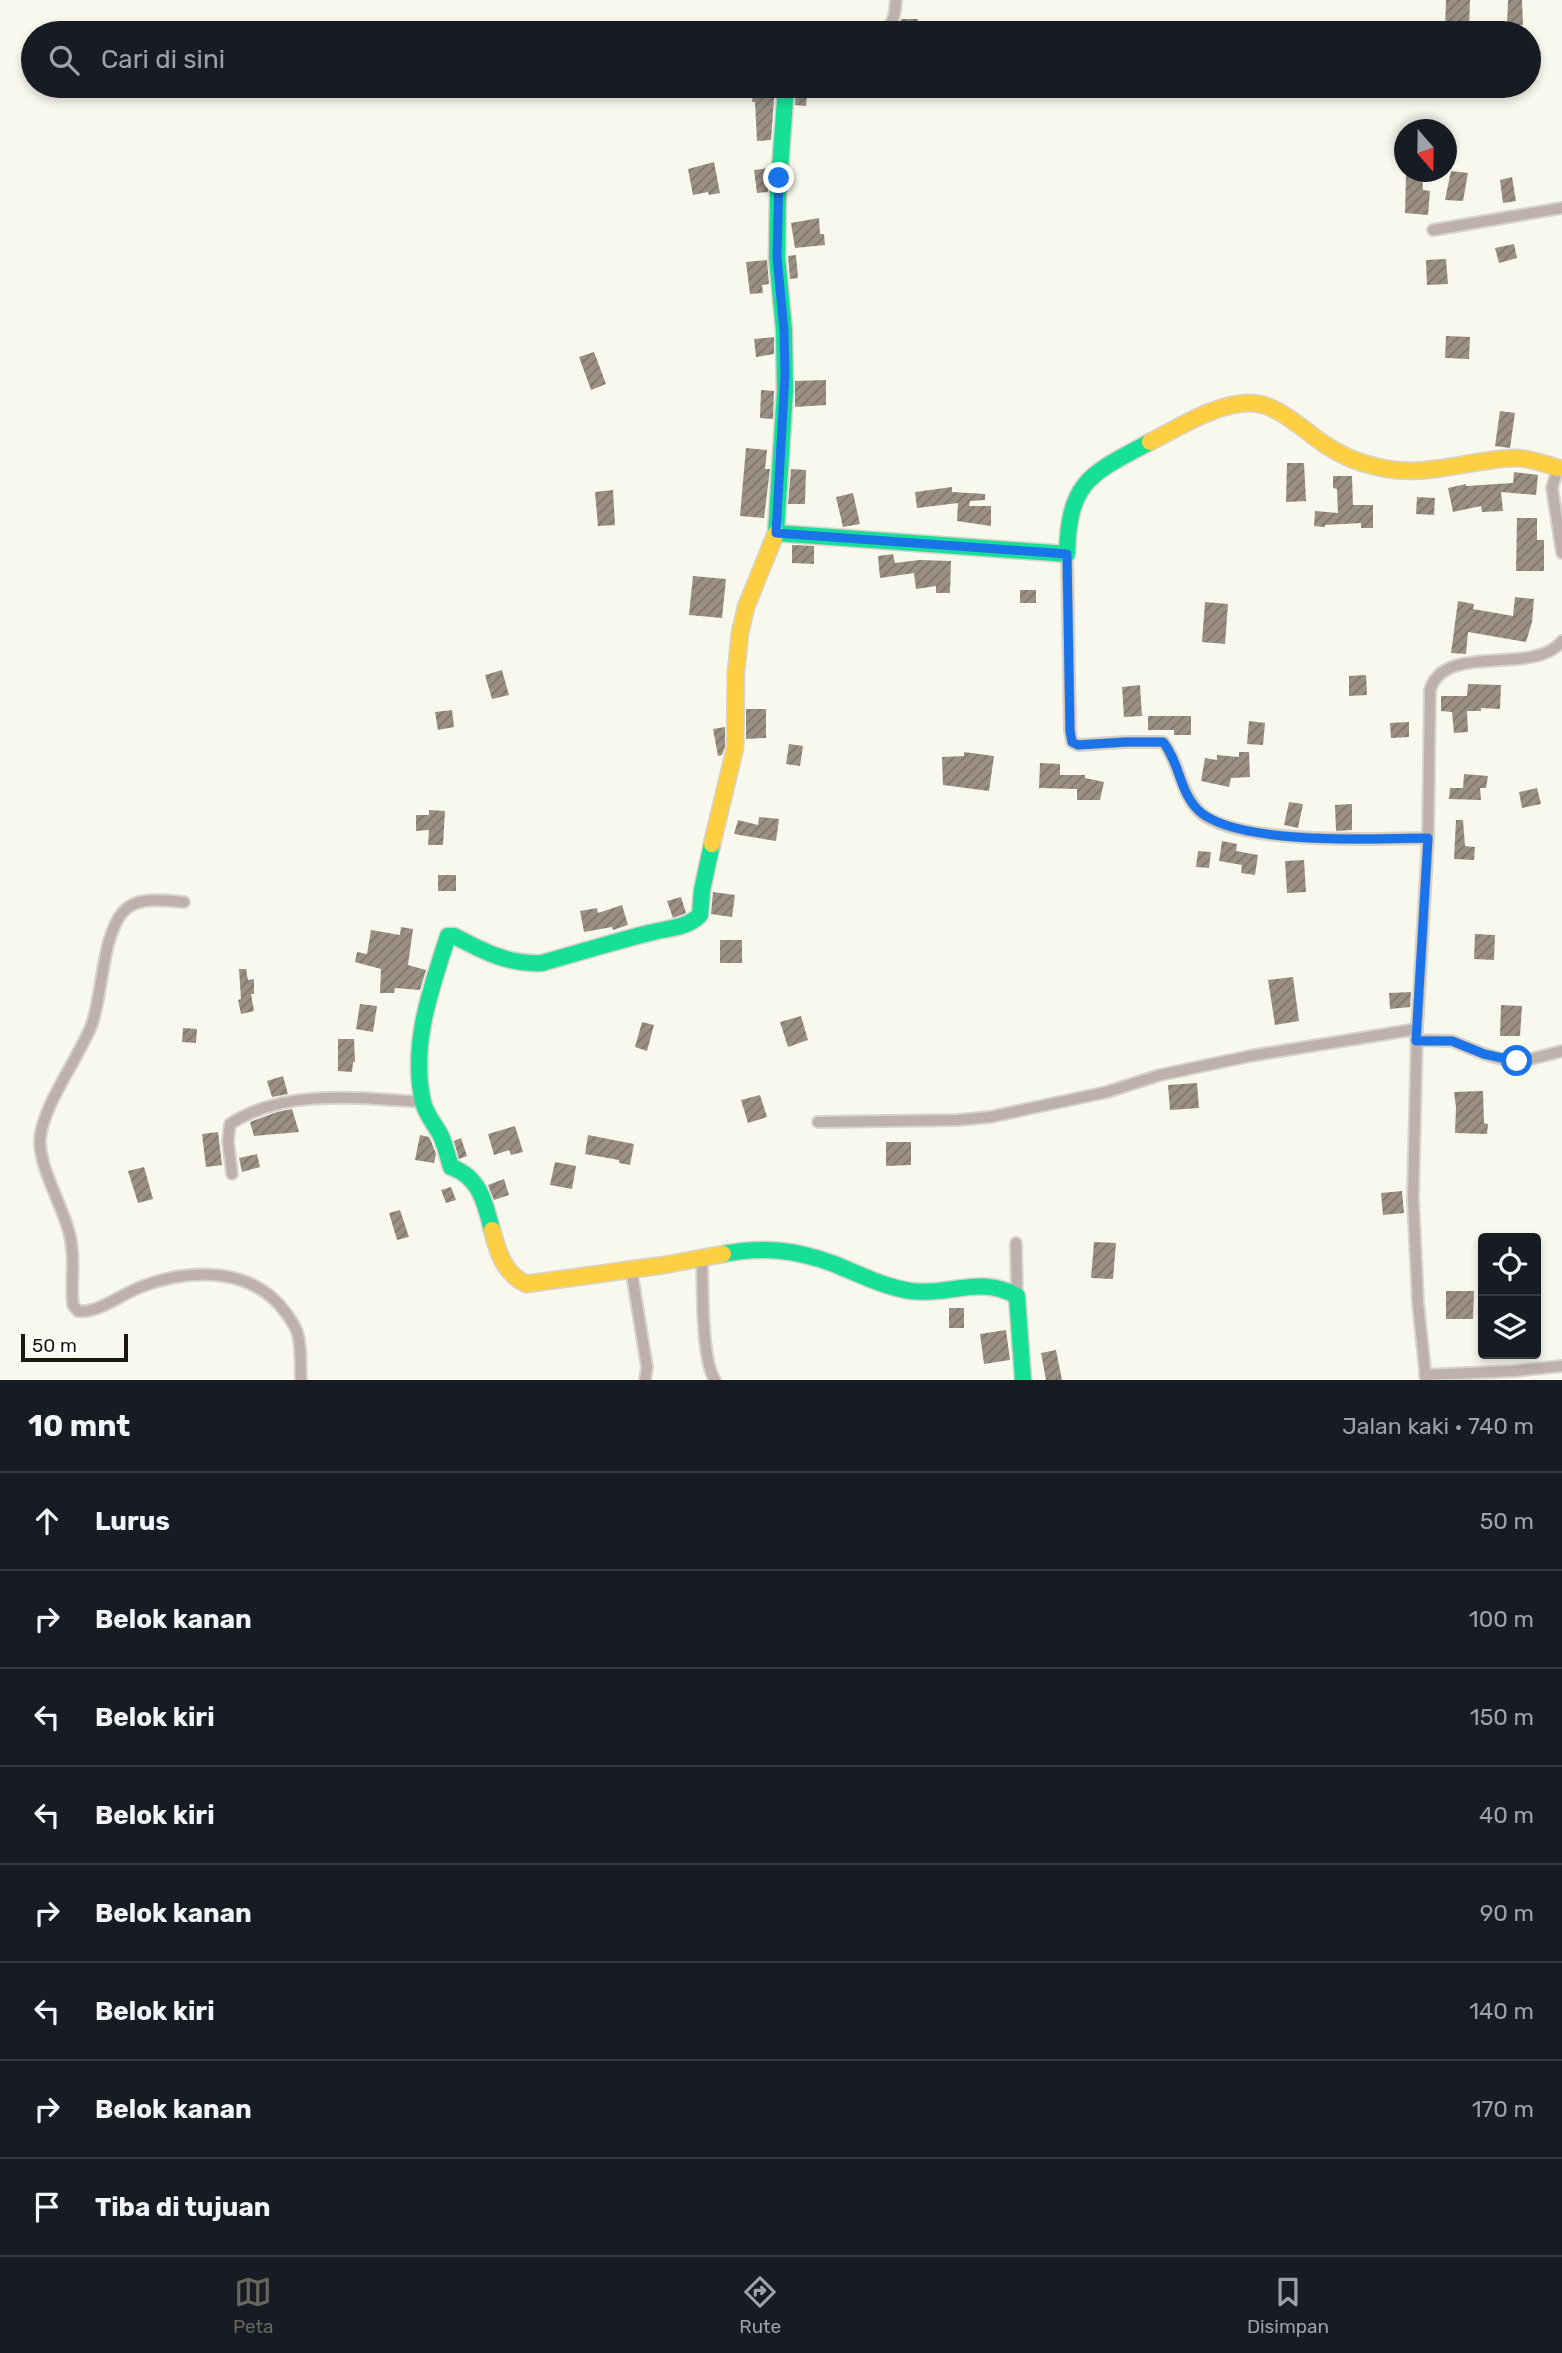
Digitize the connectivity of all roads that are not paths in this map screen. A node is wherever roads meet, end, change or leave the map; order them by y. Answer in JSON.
{"nodes":[{"id":1,"x":896,"y":0,"type":"edge"},
{"id":2,"x":892,"y":21,"type":"edge"},
{"id":3,"x":785,"y":98,"type":"edge"},
{"id":4,"x":1562,"y":208,"type":"edge"},
{"id":5,"x":1433,"y":230,"type":"dead end"},
{"id":6,"x":1560,"y":467,"type":"edge"},
{"id":7,"x":776,"y":533,"type":"junction"},
{"id":8,"x":1562,"y":553,"type":"edge"},
{"id":9,"x":1067,"y":554,"type":"junction"},
{"id":10,"x":1561,"y":643,"type":"edge"},
{"id":11,"x":1428,"y":838,"type":"junction"},
{"id":12,"x":184,"y":902,"type":"dead end"},
{"id":13,"x":1416,"y":1035,"type":"junction"},
{"id":14,"x":1562,"y":1051,"type":"edge"},
{"id":15,"x":423,"y":1102,"type":"junction"},
{"id":16,"x":818,"y":1122,"type":"dead end"},
{"id":17,"x":232,"y":1174,"type":"dead end"},
{"id":18,"x":1016,"y":1243,"type":"dead end"},
{"id":19,"x":702,"y":1258,"type":"junction"},
{"id":20,"x":631,"y":1268,"type":"junction"},
{"id":21,"x":1017,"y":1296,"type":"junction"},
{"id":22,"x":1562,"y":1366,"type":"edge"},
{"id":23,"x":1426,"y":1377,"type":"edge"},
{"id":24,"x":301,"y":1380,"type":"edge"},
{"id":25,"x":645,"y":1380,"type":"edge"},
{"id":26,"x":715,"y":1380,"type":"edge"},
{"id":27,"x":1023,"y":1380,"type":"edge"}],
"edges":[{"from":1,"to":2,"type":"street"},
{"from":3,"to":7,"type":"street"},
{"from":4,"to":5,"type":"street"},
{"from":6,"to":8,"type":"street"},
{"from":6,"to":9,"type":"street"},
{"from":7,"to":9,"type":"street"},
{"from":7,"to":15,"type":"street"},
{"from":9,"to":11,"type":"street"},
{"from":10,"to":11,"type":"street"},
{"from":11,"to":13,"type":"street"},
{"from":12,"to":24,"type":"street"},
{"from":13,"to":14,"type":"street"},
{"from":13,"to":16,"type":"street"},
{"from":13,"to":23,"type":"street"},
{"from":15,"to":17,"type":"street"},
{"from":15,"to":20,"type":"street"},
{"from":18,"to":21,"type":"street"},
{"from":19,"to":20,"type":"street"},
{"from":19,"to":21,"type":"street"},
{"from":19,"to":26,"type":"street"},
{"from":20,"to":25,"type":"street"},
{"from":21,"to":27,"type":"street"},
{"from":22,"to":23,"type":"street"}]}
